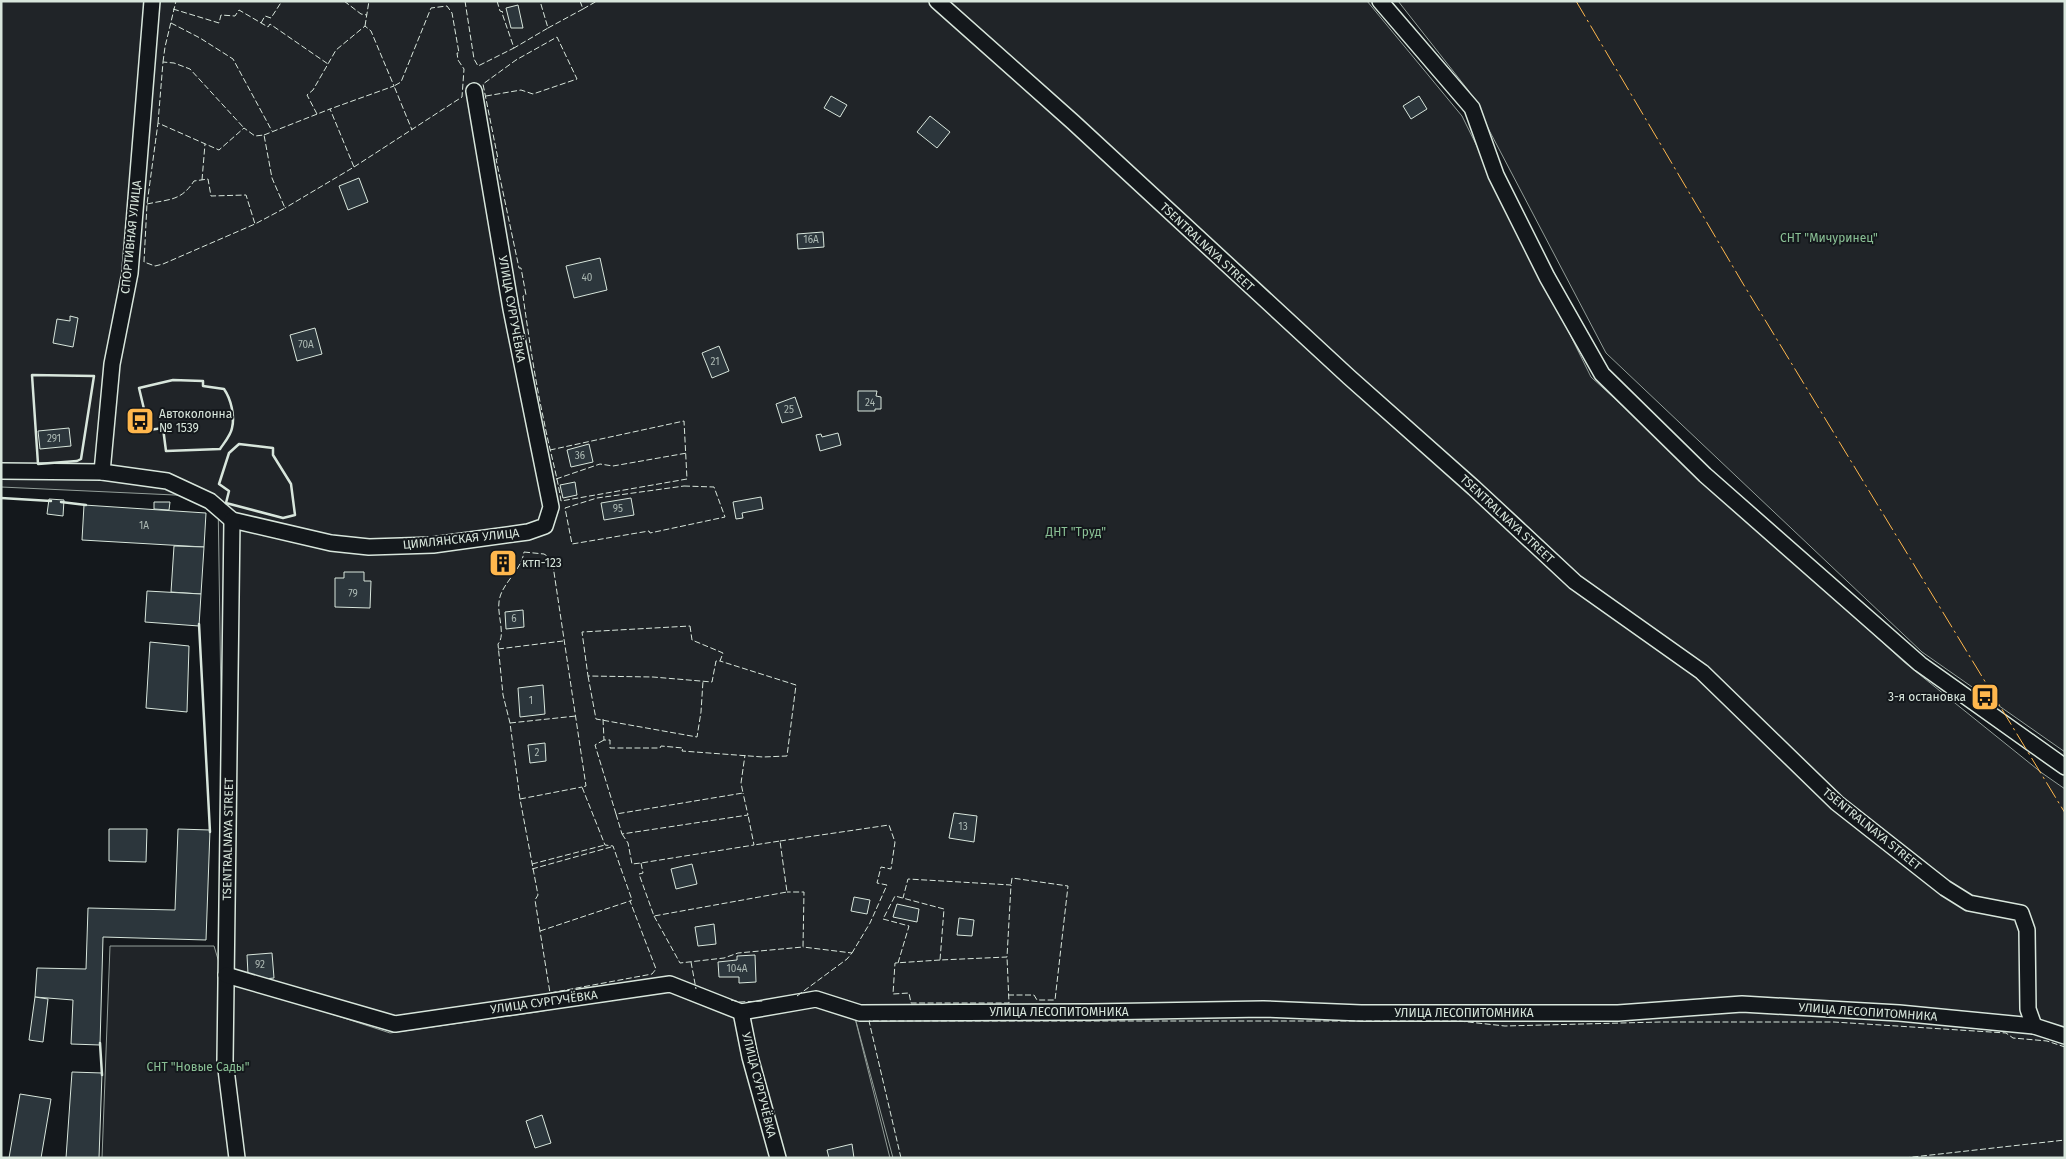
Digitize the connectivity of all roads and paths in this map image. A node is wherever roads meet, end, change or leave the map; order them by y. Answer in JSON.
{"nodes":[{"id":1,"x":152,"y":1,"type":"edge"},
{"id":2,"x":937,"y":1,"type":"edge"},
{"id":3,"x":1380,"y":1,"type":"edge"},
{"id":4,"x":474,"y":91,"type":"dead end"},
{"id":5,"x":1,"y":471,"type":"edge"},
{"id":6,"x":102,"y":472,"type":"junction"},
{"id":7,"x":232,"y":520,"type":"junction"},
{"id":8,"x":545,"y":526,"type":"joint"},
{"id":9,"x":2065,"y":767,"type":"edge"},
{"id":10,"x":226,"y":975,"type":"junction"},
{"id":11,"x":741,"y":1012,"type":"junction"},
{"id":12,"x":2034,"y":1026,"type":"junction"},
{"id":13,"x":2065,"y":1036,"type":"edge"},
{"id":14,"x":238,"y":1158,"type":"edge"},
{"id":15,"x":778,"y":1158,"type":"edge"}],
"edges":[{"from":1,"to":6,"type":"street","name":"СПОРТИВНАЯ УЛИЦА"},
{"from":2,"to":12,"type":"street","name":"TSENTRALNAYA STREET"},
{"from":3,"to":9,"type":"street"},
{"from":4,"to":8,"type":"street","name":"УЛИЦА СУРГУЧЁВКА"},
{"from":5,"to":6,"type":"street","name":"ЦИМЛЯНСКАЯ УЛИЦА"},
{"from":6,"to":7,"type":"street","name":"ЦИМЛЯНСКАЯ УЛИЦА"},
{"from":7,"to":8,"type":"street","name":"ЦИМЛЯНСКАЯ УЛИЦА"},
{"from":7,"to":10,"type":"street","name":"TSENTRALNAYA STREET"},
{"from":10,"to":11,"type":"street","name":"УЛИЦА СУРГУЧЁВКА"},
{"from":10,"to":14,"type":"street","name":"TSENTRALNAYA STREET"},
{"from":11,"to":12,"type":"street","name":"УЛИЦА ЛЕСОПИТОМНИКА"},
{"from":11,"to":15,"type":"street","name":"УЛИЦА СУРГУЧЁВКА"},
{"from":12,"to":13,"type":"street","name":"УЛИЦА ЛЕСОПИТОМНИКА"}]}
